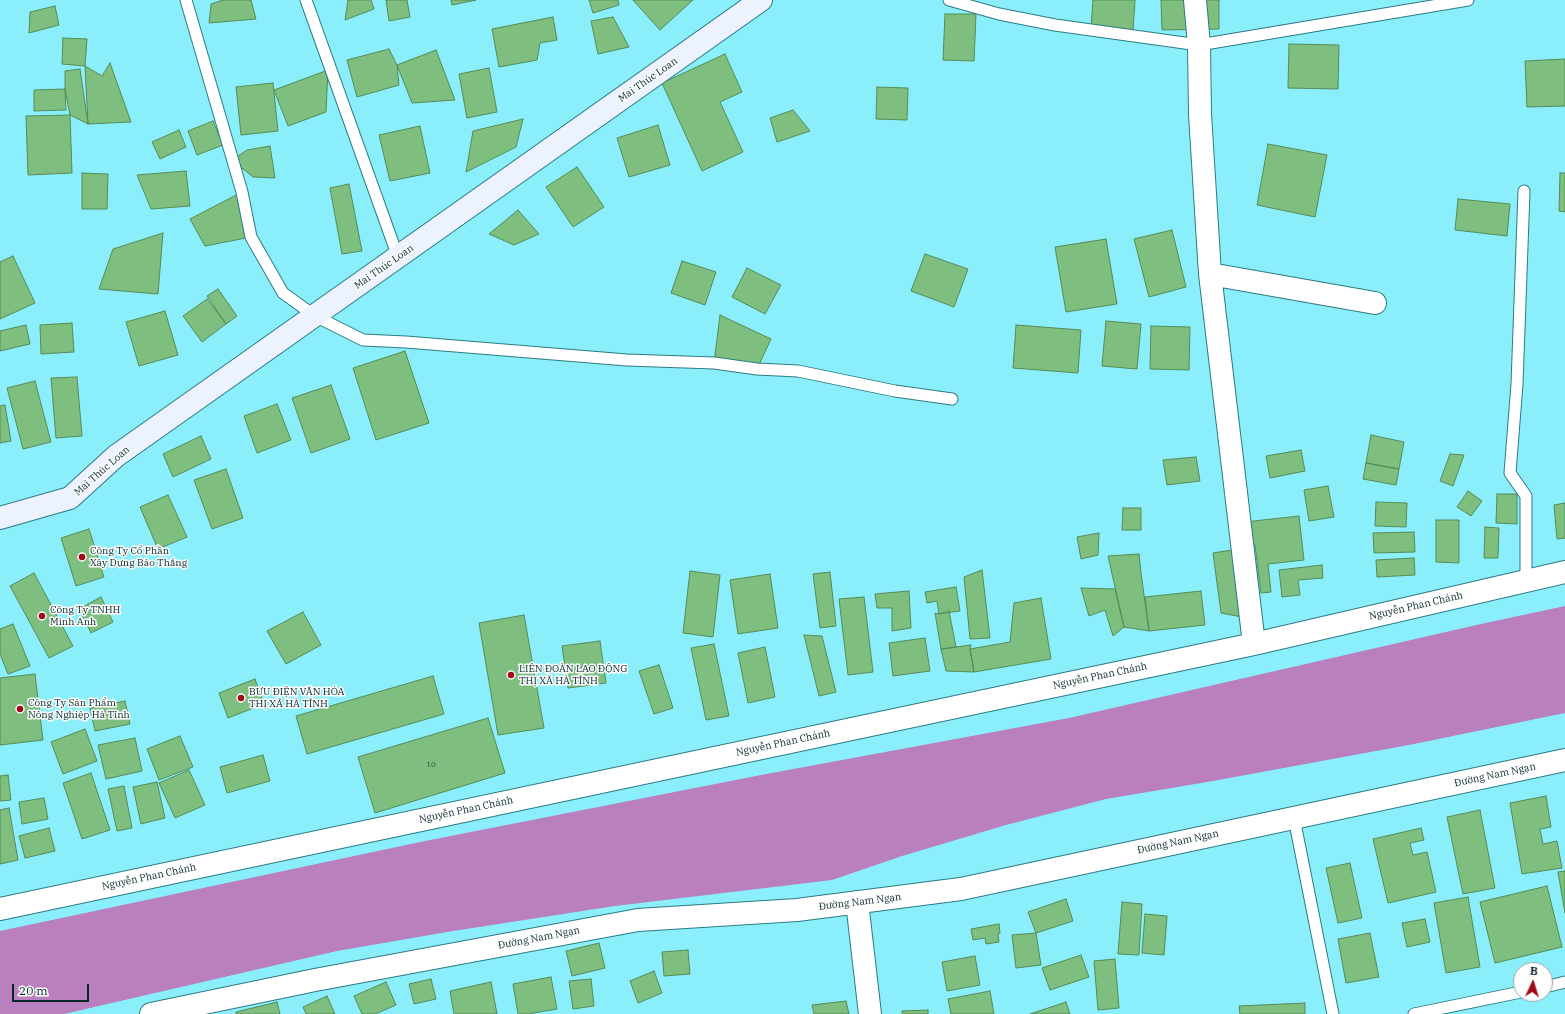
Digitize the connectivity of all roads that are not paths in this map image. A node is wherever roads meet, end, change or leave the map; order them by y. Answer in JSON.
{"nodes":[{"id":1,"x":186,"y":0,"type":"edge"},
{"id":2,"x":306,"y":0,"type":"edge"},
{"id":3,"x":761,"y":0,"type":"edge"},
{"id":4,"x":949,"y":0,"type":"edge"},
{"id":5,"x":1195,"y":0,"type":"edge"},
{"id":6,"x":1468,"y":0,"type":"edge"},
{"id":7,"x":1199,"y":45,"type":"junction"},
{"id":8,"x":1524,"y":191,"type":"dead end"},
{"id":9,"x":398,"y":257,"type":"junction"},
{"id":10,"x":1210,"y":274,"type":"junction"},
{"id":11,"x":1375,"y":303,"type":"dead end"},
{"id":12,"x":315,"y":316,"type":"junction"},
{"id":13,"x":952,"y":399,"type":"dead end"},
{"id":14,"x":0,"y":518,"type":"edge"},
{"id":15,"x":1565,"y":572,"type":"edge"},
{"id":16,"x":1526,"y":581,"type":"junction"},
{"id":17,"x":1254,"y":644,"type":"junction"},
{"id":18,"x":1565,"y":760,"type":"edge"},
{"id":19,"x":1294,"y":818,"type":"junction"},
{"id":20,"x":857,"y":902,"type":"junction"},
{"id":21,"x":0,"y":909,"type":"edge"},
{"id":22,"x":1565,"y":982,"type":"edge"},
{"id":23,"x":1553,"y":985,"type":"edge"},
{"id":24,"x":1513,"y":994,"type":"edge"},
{"id":25,"x":151,"y":1014,"type":"edge"},
{"id":26,"x":870,"y":1014,"type":"edge"},
{"id":27,"x":1332,"y":1014,"type":"edge"},
{"id":28,"x":1414,"y":1014,"type":"edge"}],
"edges":[{"from":1,"to":12,"type":"lane"},
{"from":2,"to":9,"type":"lane"},
{"from":3,"to":9,"type":"main road","name":"Mai Thúc Loan"},
{"from":4,"to":7,"type":"lane"},
{"from":5,"to":7,"type":"street"},
{"from":6,"to":7,"type":"lane"},
{"from":7,"to":10,"type":"street"},
{"from":8,"to":16,"type":"lane"},
{"from":9,"to":12,"type":"main road","name":"Mai Thúc Loan"},
{"from":10,"to":11,"type":"street"},
{"from":10,"to":17,"type":"street"},
{"from":12,"to":13,"type":"lane"},
{"from":12,"to":14,"type":"main road","name":"Mai Thúc Loan"},
{"from":15,"to":16,"type":"street","name":"Nguyễn Phan Chánh"},
{"from":16,"to":17,"type":"street","name":"Nguyễn Phan Chánh"},
{"from":17,"to":21,"type":"street","name":"Nguyễn Phan Chánh"},
{"from":18,"to":19,"type":"street","name":"Đường Nam Ngạn"},
{"from":19,"to":20,"type":"street","name":"Đường Nam Ngạn"},
{"from":19,"to":27,"type":"lane"},
{"from":20,"to":25,"type":"street","name":"Đường Nam Ngạn"},
{"from":20,"to":26,"type":"street"},
{"from":22,"to":23,"type":"lane"},
{"from":24,"to":28,"type":"lane"}]}
